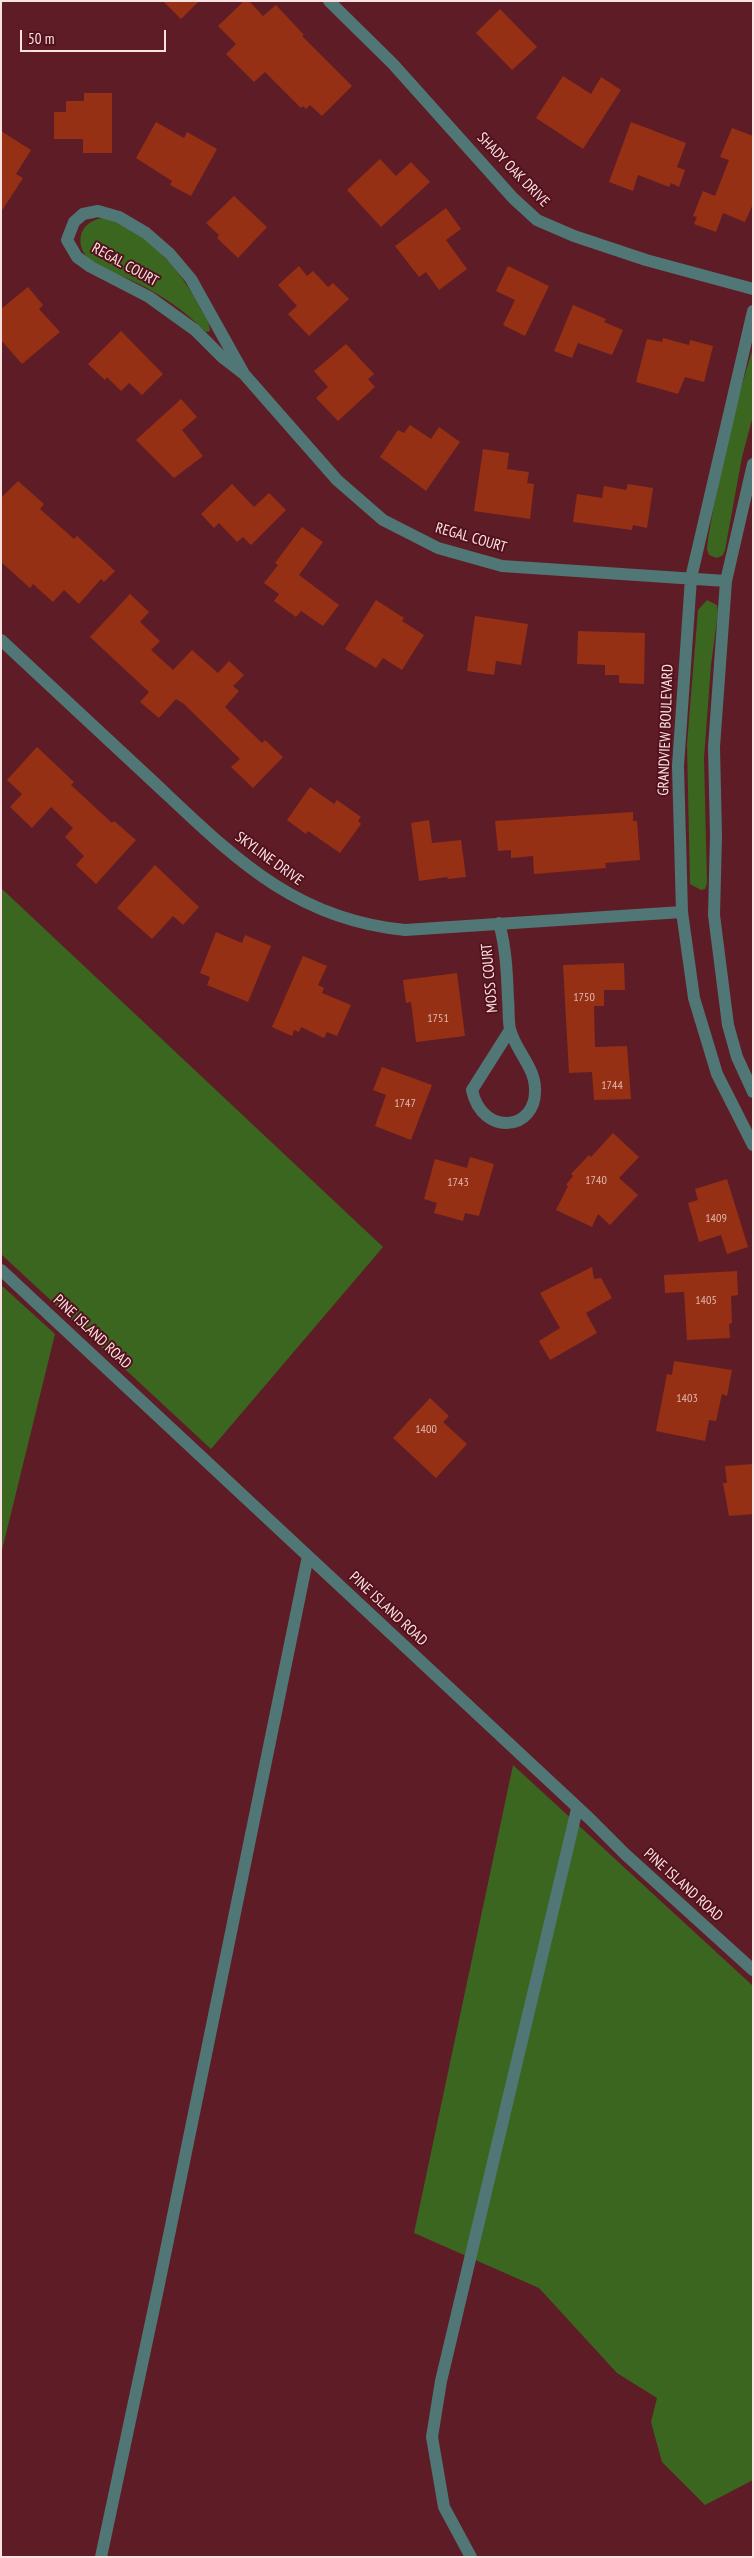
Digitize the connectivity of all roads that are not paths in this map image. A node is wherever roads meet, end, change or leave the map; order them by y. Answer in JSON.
{"nodes":[{"id":1,"x":329,"y":1,"type":"edge"},
{"id":2,"x":753,"y":289,"type":"edge"},
{"id":3,"x":753,"y":311,"type":"edge"},
{"id":4,"x":244,"y":374,"type":"junction"},
{"id":5,"x":753,"y":464,"type":"edge"},
{"id":6,"x":691,"y":578,"type":"junction"},
{"id":7,"x":726,"y":581,"type":"junction"},
{"id":8,"x":1,"y":640,"type":"edge"},
{"id":9,"x":682,"y":912,"type":"junction"},
{"id":10,"x":499,"y":923,"type":"junction"},
{"id":11,"x":510,"y":1030,"type":"junction"},
{"id":12,"x":753,"y":1092,"type":"edge"},
{"id":13,"x":753,"y":1145,"type":"edge"},
{"id":14,"x":1,"y":1270,"type":"edge"},
{"id":15,"x":308,"y":1556,"type":"junction"},
{"id":16,"x":577,"y":1809,"type":"junction"},
{"id":17,"x":753,"y":1970,"type":"edge"},
{"id":18,"x":101,"y":2557,"type":"edge"},
{"id":19,"x":471,"y":2557,"type":"edge"}],
"edges":[{"from":1,"to":2,"type":"street","name":"SHADY OAK DRIVE"},
{"from":3,"to":6,"type":"street","name":"GRANDVIEW BOULEVARD"},
{"from":4,"to":4,"type":"street","name":"REGAL COURT"},
{"from":4,"to":6,"type":"street","name":"REGAL COURT"},
{"from":5,"to":7,"type":"street"},
{"from":6,"to":7,"type":"street","name":"REGAL COURT"},
{"from":6,"to":9,"type":"street","name":"GRANDVIEW BOULEVARD"},
{"from":7,"to":12,"type":"street"},
{"from":8,"to":10,"type":"street","name":"SKYLINE DRIVE"},
{"from":9,"to":10,"type":"street","name":"SKYLINE DRIVE"},
{"from":9,"to":13,"type":"street","name":"GRANDVIEW BOULEVARD"},
{"from":10,"to":11,"type":"street","name":"MOSS COURT"},
{"from":11,"to":11,"type":"street","name":"MOSS COURT"},
{"from":14,"to":15,"type":"street","name":"PINE ISLAND ROAD"},
{"from":15,"to":16,"type":"street","name":"PINE ISLAND ROAD"},
{"from":15,"to":18,"type":"street"},
{"from":16,"to":17,"type":"street","name":"PINE ISLAND ROAD"},
{"from":16,"to":19,"type":"street"}]}
